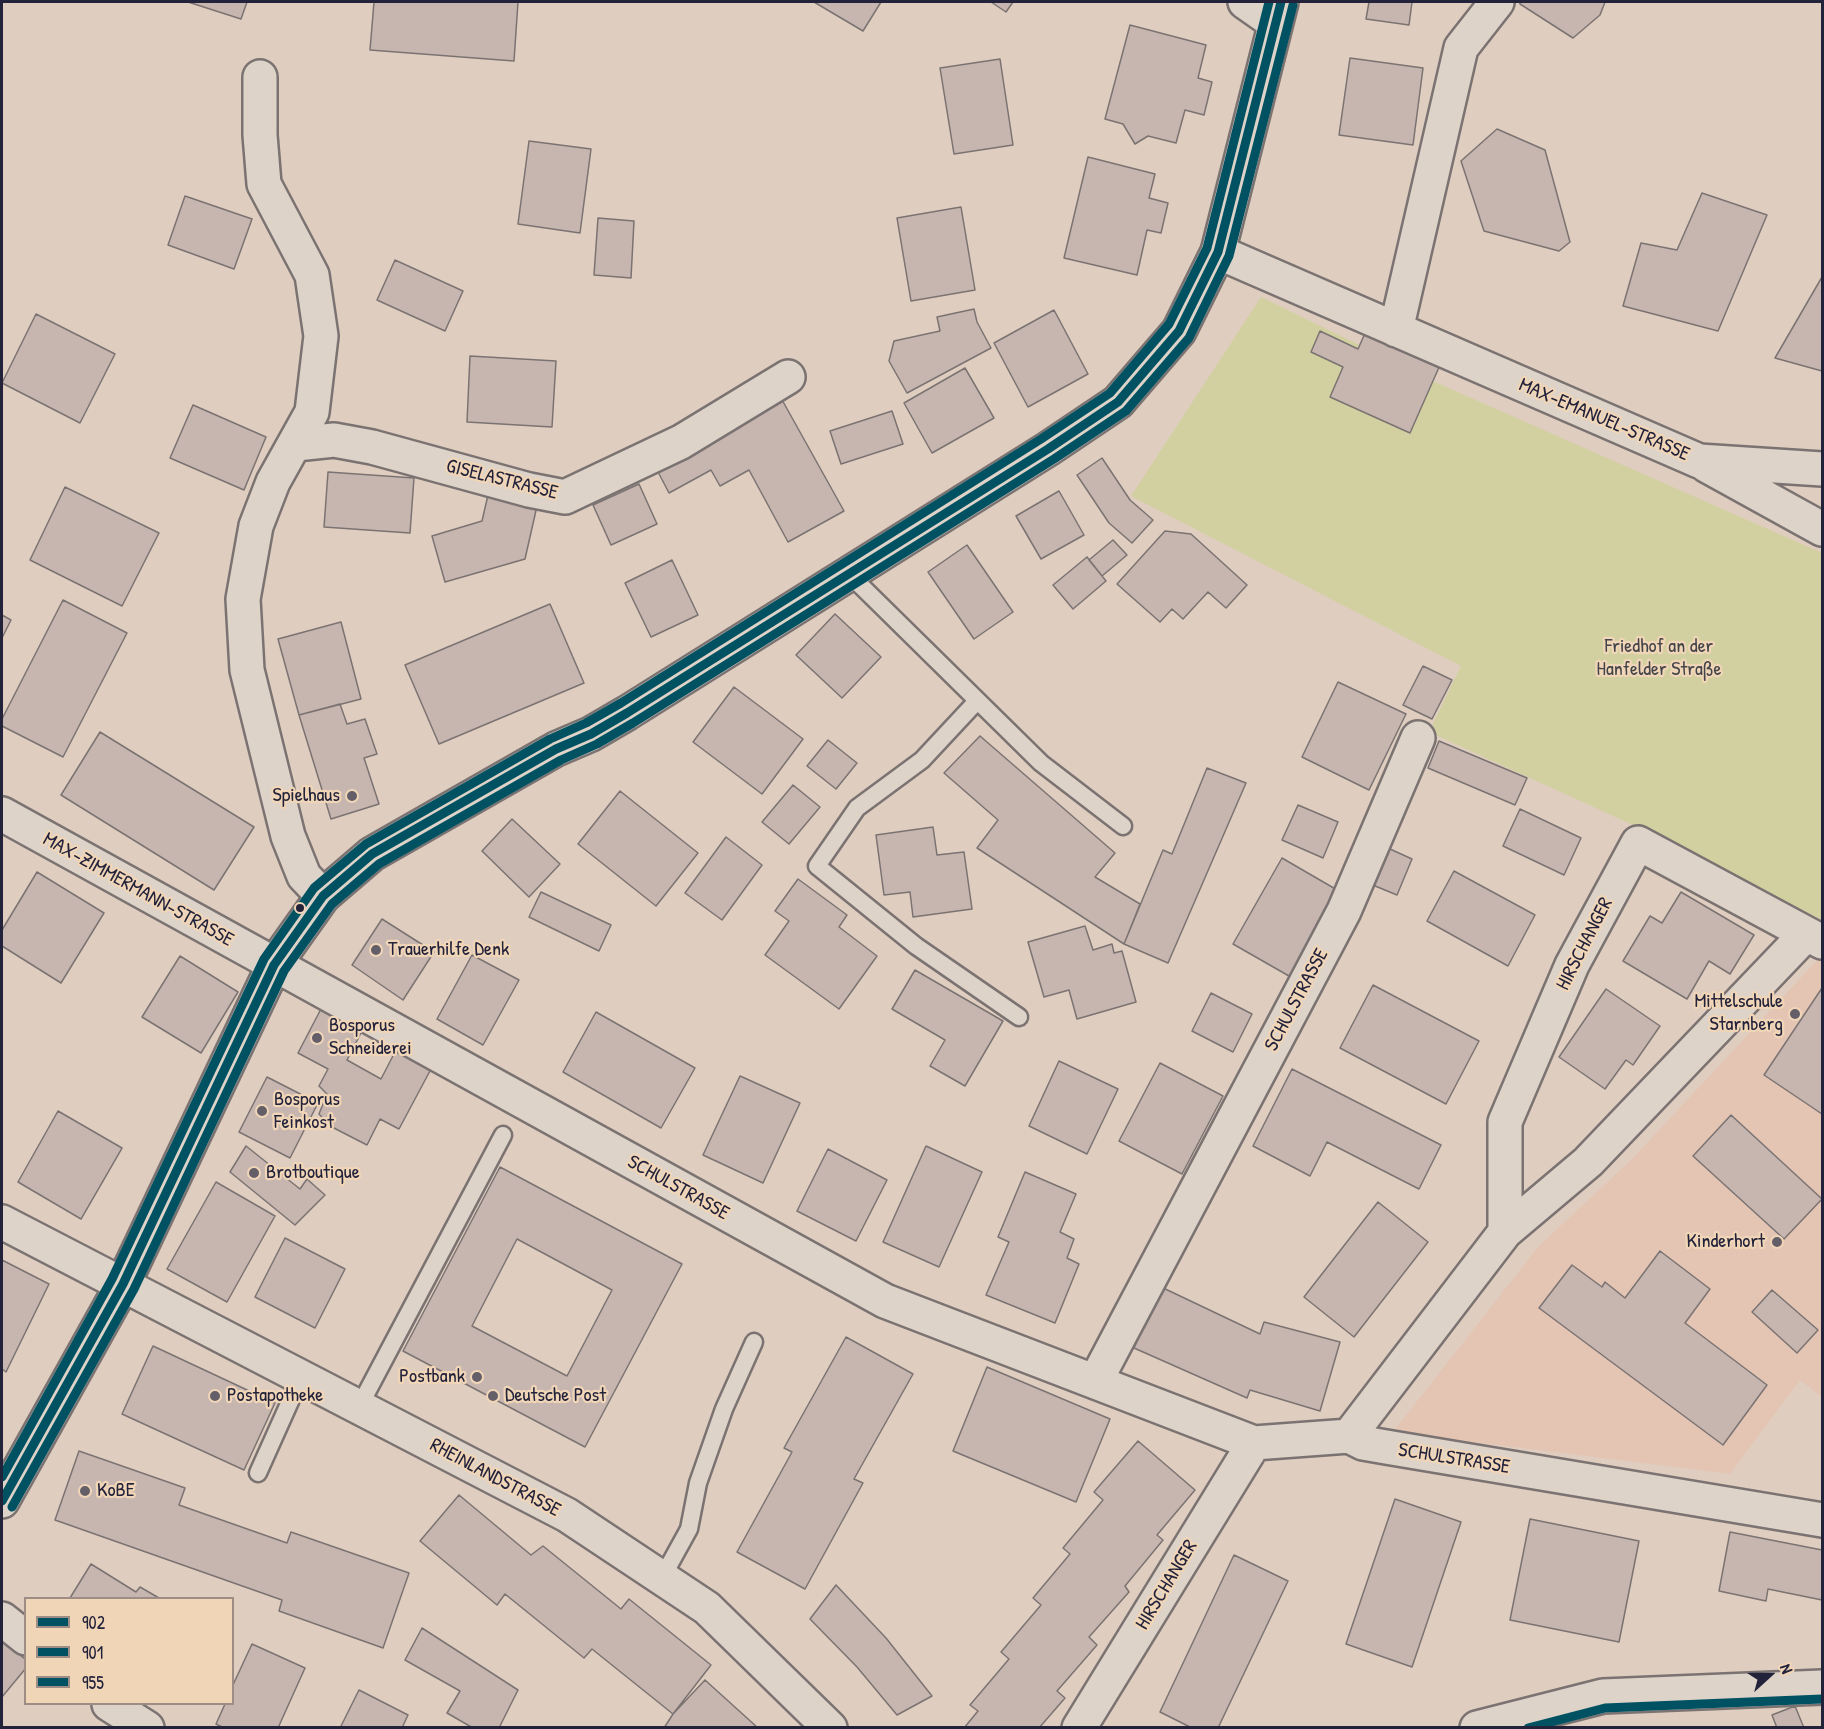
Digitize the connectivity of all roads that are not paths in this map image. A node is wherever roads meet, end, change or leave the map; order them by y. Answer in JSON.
{"nodes":[{"id":1,"x":1245,"y":2,"type":"edge"},
{"id":2,"x":1497,"y":2,"type":"edge"},
{"id":3,"x":1278,"y":12,"type":"edge"},
{"id":4,"x":260,"y":77,"type":"dead end"},
{"id":5,"x":1218,"y":252,"type":"junction"},
{"id":6,"x":1396,"y":330,"type":"junction"},
{"id":7,"x":788,"y":377,"type":"dead end"},
{"id":8,"x":296,"y":444,"type":"junction"},
{"id":9,"x":1699,"y":461,"type":"junction"},
{"id":10,"x":1822,"y":469,"type":"edge"},
{"id":11,"x":1822,"y":529,"type":"edge"},
{"id":12,"x":849,"y":574,"type":"junction"},
{"id":13,"x":977,"y":701,"type":"junction"},
{"id":14,"x":1418,"y":738,"type":"dead end"},
{"id":15,"x":2,"y":814,"type":"edge"},
{"id":16,"x":1123,"y":825,"type":"dead end"},
{"id":17,"x":322,"y":896,"type":"junction"},
{"id":18,"x":1814,"y":938,"type":"edge"},
{"id":19,"x":274,"y":965,"type":"junction"},
{"id":20,"x":1019,"y":1017,"type":"dead end"},
{"id":21,"x":503,"y":1136,"type":"dead end"},
{"id":22,"x":2,"y":1222,"type":"edge"},
{"id":23,"x":1505,"y":1232,"type":"junction"},
{"id":24,"x":123,"y":1284,"type":"junction"},
{"id":25,"x":754,"y":1342,"type":"dead end"},
{"id":26,"x":301,"y":1377,"type":"junction"},
{"id":27,"x":1095,"y":1382,"type":"junction"},
{"id":28,"x":359,"y":1407,"type":"junction"},
{"id":29,"x":1349,"y":1436,"type":"junction"},
{"id":30,"x":1254,"y":1443,"type":"junction"},
{"id":31,"x":258,"y":1473,"type":"dead end"},
{"id":32,"x":2,"y":1501,"type":"edge"},
{"id":33,"x":1822,"y":1520,"type":"edge"},
{"id":34,"x":662,"y":1578,"type":"junction"},
{"id":35,"x":2,"y":1619,"type":"edge"},
{"id":36,"x":24,"y":1636,"type":"edge"},
{"id":37,"x":1822,"y":1687,"type":"edge"},
{"id":38,"x":111,"y":1705,"type":"edge"},
{"id":39,"x":147,"y":1728,"type":"edge"},
{"id":40,"x":830,"y":1728,"type":"edge"},
{"id":41,"x":1079,"y":1728,"type":"edge"},
{"id":42,"x":1477,"y":1728,"type":"edge"}],
"edges":[{"from":1,"to":3,"type":"street"},
{"from":2,"to":6,"type":"street"},
{"from":3,"to":5,"type":"street"},
{"from":4,"to":8,"type":"street"},
{"from":5,"to":6,"type":"street","name":"MAX-EMANUEL-STRASSE"},
{"from":5,"to":12,"type":"street"},
{"from":6,"to":9,"type":"street","name":"MAX-EMANUEL-STRASSE"},
{"from":7,"to":8,"type":"street","name":"GISELASTRASSE"},
{"from":8,"to":17,"type":"street"},
{"from":9,"to":10,"type":"street","name":"MAX-EMANUEL-STRASSE"},
{"from":9,"to":11,"type":"street"},
{"from":12,"to":13,"type":"lane"},
{"from":12,"to":17,"type":"street"},
{"from":13,"to":16,"type":"lane"},
{"from":13,"to":20,"type":"lane"},
{"from":14,"to":27,"type":"street","name":"SCHULSTRASSE"},
{"from":15,"to":19,"type":"street","name":"MAX-ZIMMERMANN-STRASSE"},
{"from":17,"to":19,"type":"street"},
{"from":18,"to":23,"type":"street","name":"HIRSCHANGER"},
{"from":18,"to":23,"type":"street","name":"HIRSCHANGER"},
{"from":19,"to":24,"type":"street"},
{"from":19,"to":27,"type":"street","name":"SCHULSTRASSE"},
{"from":21,"to":28,"type":"lane"},
{"from":22,"to":24,"type":"street","name":"RHEINLANDSTRASSE"},
{"from":23,"to":29,"type":"street","name":"HIRSCHANGER"},
{"from":24,"to":26,"type":"street","name":"RHEINLANDSTRASSE"},
{"from":24,"to":32,"type":"street"},
{"from":25,"to":34,"type":"lane"},
{"from":26,"to":28,"type":"street","name":"RHEINLANDSTRASSE"},
{"from":26,"to":31,"type":"lane"},
{"from":27,"to":30,"type":"street","name":"SCHULSTRASSE"},
{"from":28,"to":34,"type":"street","name":"RHEINLANDSTRASSE"},
{"from":29,"to":30,"type":"street","name":"SCHULSTRASSE"},
{"from":29,"to":33,"type":"street","name":"SCHULSTRASSE"},
{"from":30,"to":41,"type":"street","name":"HIRSCHANGER"},
{"from":34,"to":40,"type":"street","name":"RHEINLANDSTRASSE"},
{"from":35,"to":36,"type":"street"},
{"from":37,"to":42,"type":"street"},
{"from":38,"to":39,"type":"street"}]}
